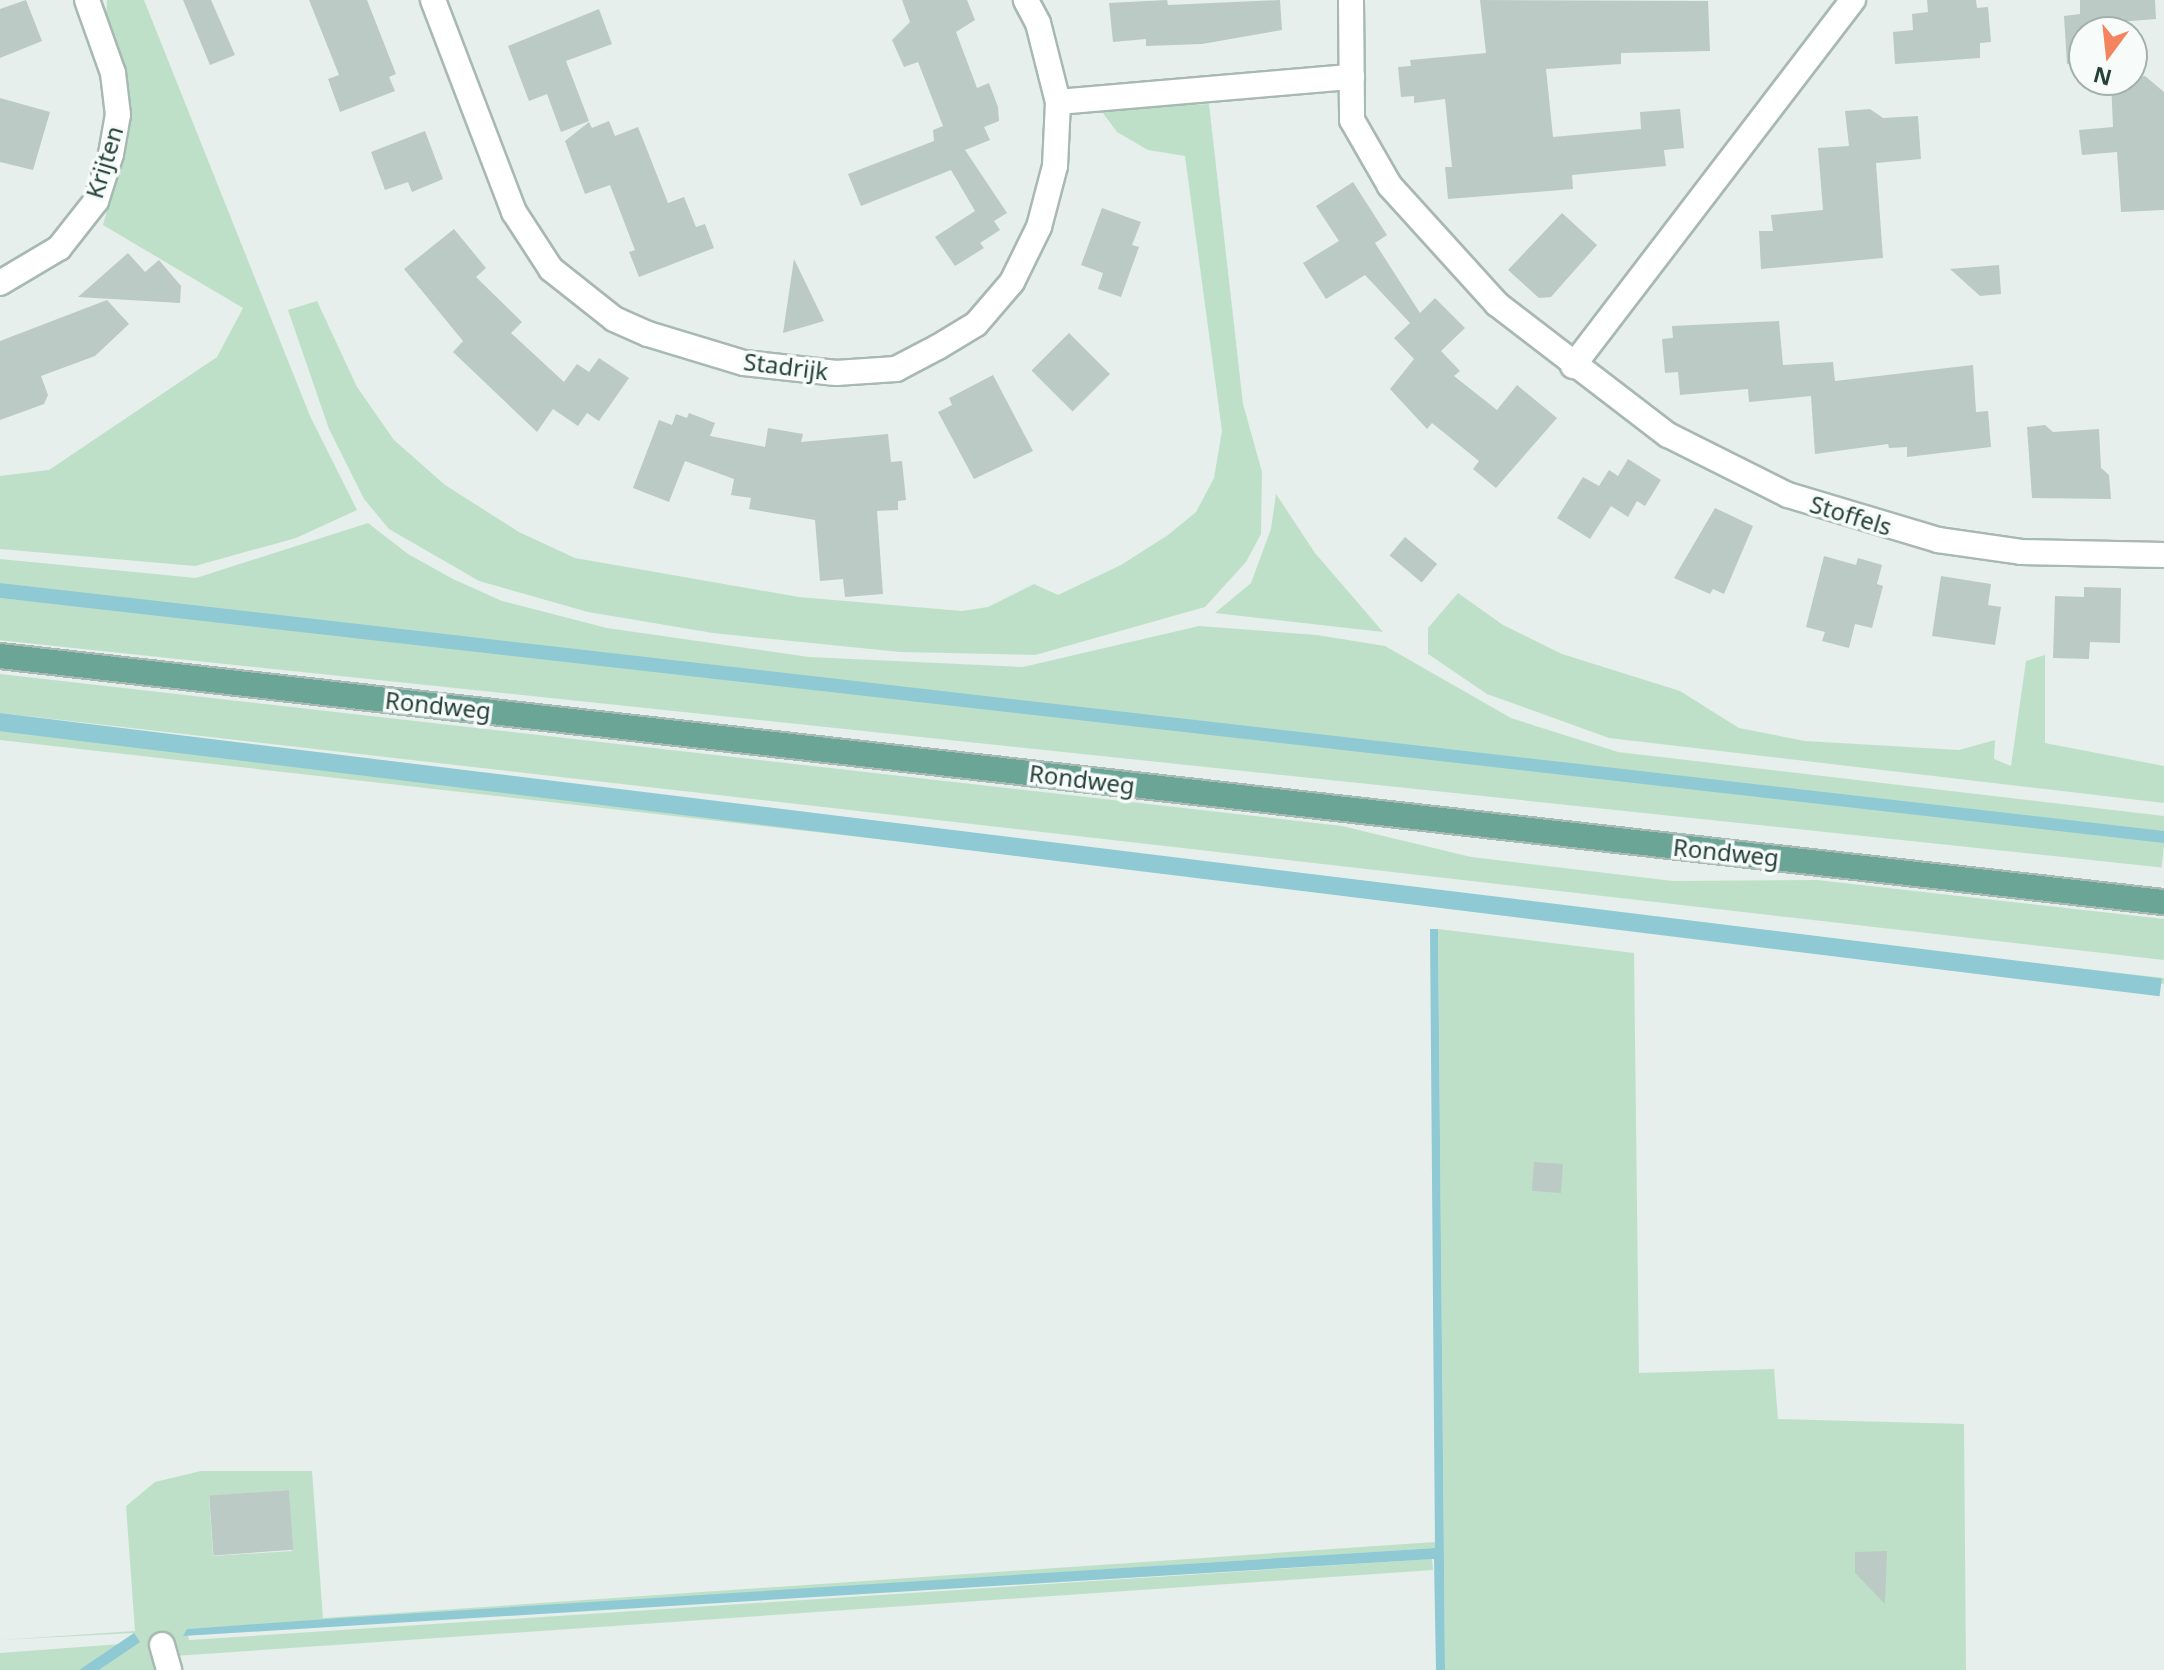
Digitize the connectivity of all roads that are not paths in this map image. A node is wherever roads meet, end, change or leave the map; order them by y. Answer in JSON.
{"nodes":[{"id":1,"x":87,"y":0,"type":"edge"},
{"id":2,"x":433,"y":0,"type":"edge"},
{"id":3,"x":1026,"y":0,"type":"edge"},
{"id":4,"x":1351,"y":0,"type":"edge"},
{"id":5,"x":1853,"y":0,"type":"edge"},
{"id":6,"x":1352,"y":77,"type":"junction"},
{"id":7,"x":1058,"y":102,"type":"junction"},
{"id":8,"x":0,"y":283,"type":"edge"},
{"id":9,"x":1573,"y":366,"type":"junction"},
{"id":10,"x":2164,"y":555,"type":"edge"},
{"id":11,"x":0,"y":656,"type":"edge"},
{"id":12,"x":2164,"y":902,"type":"edge"},
{"id":13,"x":162,"y":1645,"type":"dead end"},
{"id":14,"x":169,"y":1670,"type":"edge"}],
"edges":[{"from":1,"to":8,"type":"street","name":"Krijten"},
{"from":2,"to":7,"type":"street","name":"Stadrijk"},
{"from":3,"to":7,"type":"street","name":"Stadrijk"},
{"from":4,"to":6,"type":"street","name":"Stoffels"},
{"from":5,"to":9,"type":"street"},
{"from":6,"to":7,"type":"street"},
{"from":6,"to":9,"type":"street","name":"Stoffels"},
{"from":9,"to":10,"type":"street","name":"Stoffels"},
{"from":11,"to":12,"type":"main road","name":"Rondweg"},
{"from":13,"to":14,"type":"street"}]}
